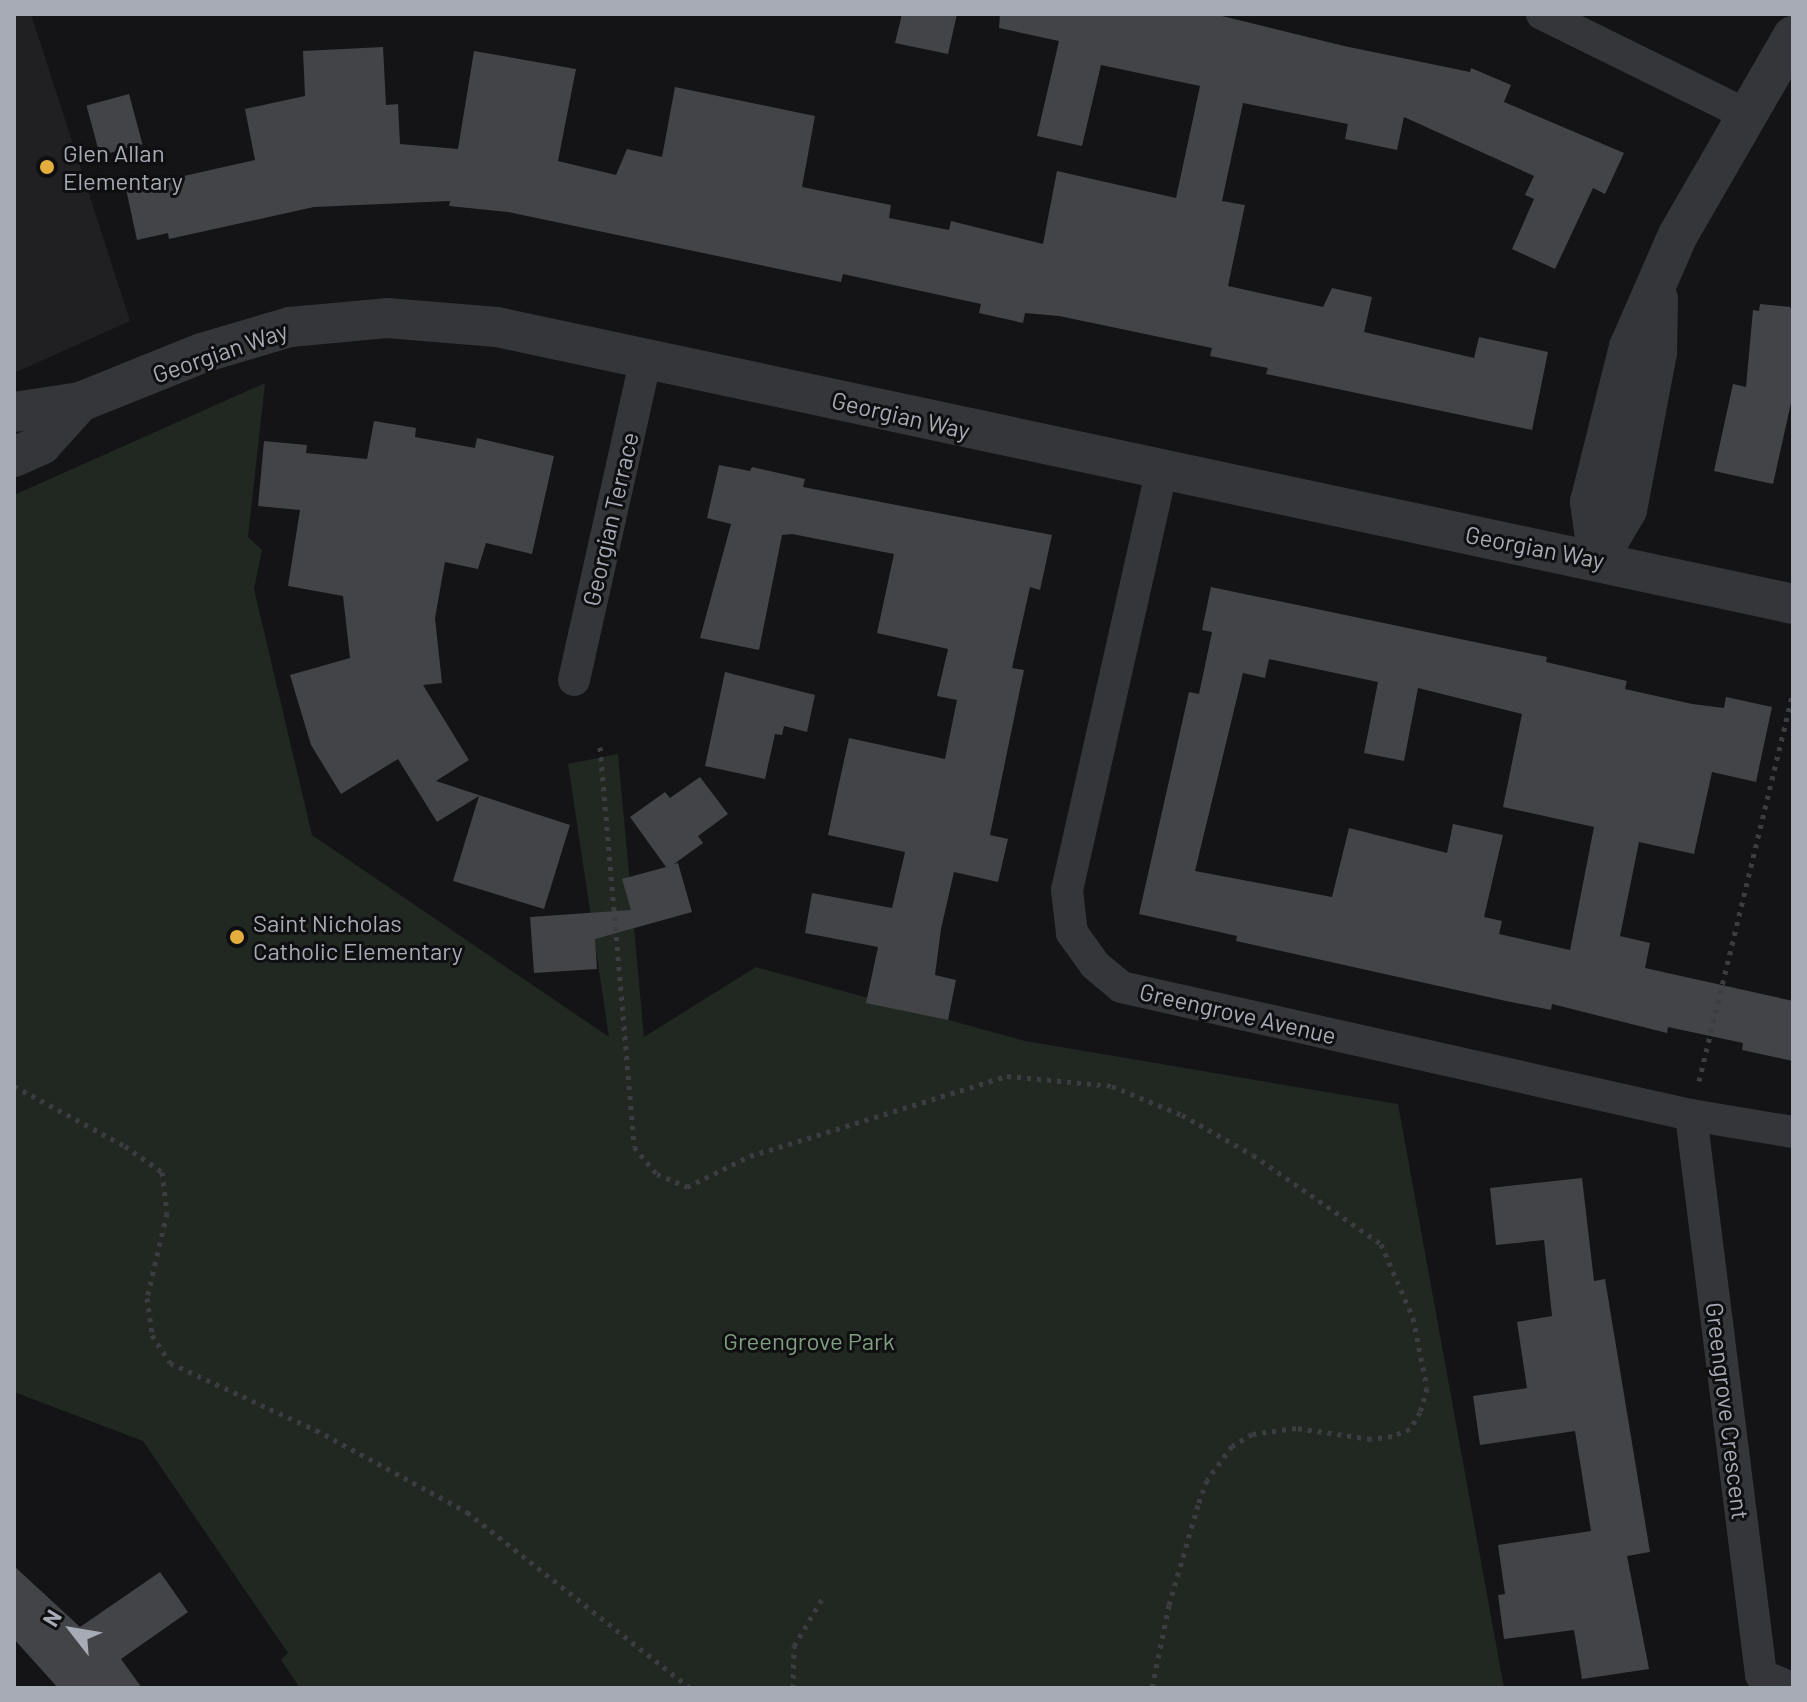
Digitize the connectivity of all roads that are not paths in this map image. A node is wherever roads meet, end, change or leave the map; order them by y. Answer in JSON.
{"nodes":[{"id":1,"x":1542,"y":14,"type":"edge"},
{"id":2,"x":1793,"y":36,"type":"edge"},
{"id":3,"x":1745,"y":114,"type":"junction"},
{"id":4,"x":646,"y":358,"type":"junction"},
{"id":5,"x":80,"y":402,"type":"junction"},
{"id":6,"x":14,"y":412,"type":"edge"},
{"id":7,"x":14,"y":457,"type":"edge"},
{"id":8,"x":1161,"y":473,"type":"junction"},
{"id":9,"x":1598,"y":559,"type":"junction"},
{"id":10,"x":1793,"y":604,"type":"edge"},
{"id":11,"x":574,"y":680,"type":"dead end"},
{"id":12,"x":1691,"y":1115,"type":"junction"},
{"id":13,"x":1793,"y":1132,"type":"edge"},
{"id":14,"x":1791,"y":1688,"type":"edge"}],
"edges":[{"from":1,"to":3,"type":"street"},
{"from":2,"to":3,"type":"street"},
{"from":3,"to":9,"type":"street"},
{"from":4,"to":5,"type":"street","name":"Georgian Way"},
{"from":4,"to":8,"type":"street","name":"Georgian Way"},
{"from":4,"to":11,"type":"street","name":"Georgian Terrace"},
{"from":5,"to":6,"type":"street","name":"Georgian Way"},
{"from":5,"to":7,"type":"street"},
{"from":8,"to":9,"type":"street","name":"Georgian Way"},
{"from":8,"to":12,"type":"street","name":"Greengrove Avenue"},
{"from":9,"to":10,"type":"street","name":"Georgian Way"},
{"from":12,"to":13,"type":"street","name":"Greengrove Avenue"},
{"from":12,"to":14,"type":"street","name":"Greengrove Crescent"}]}
